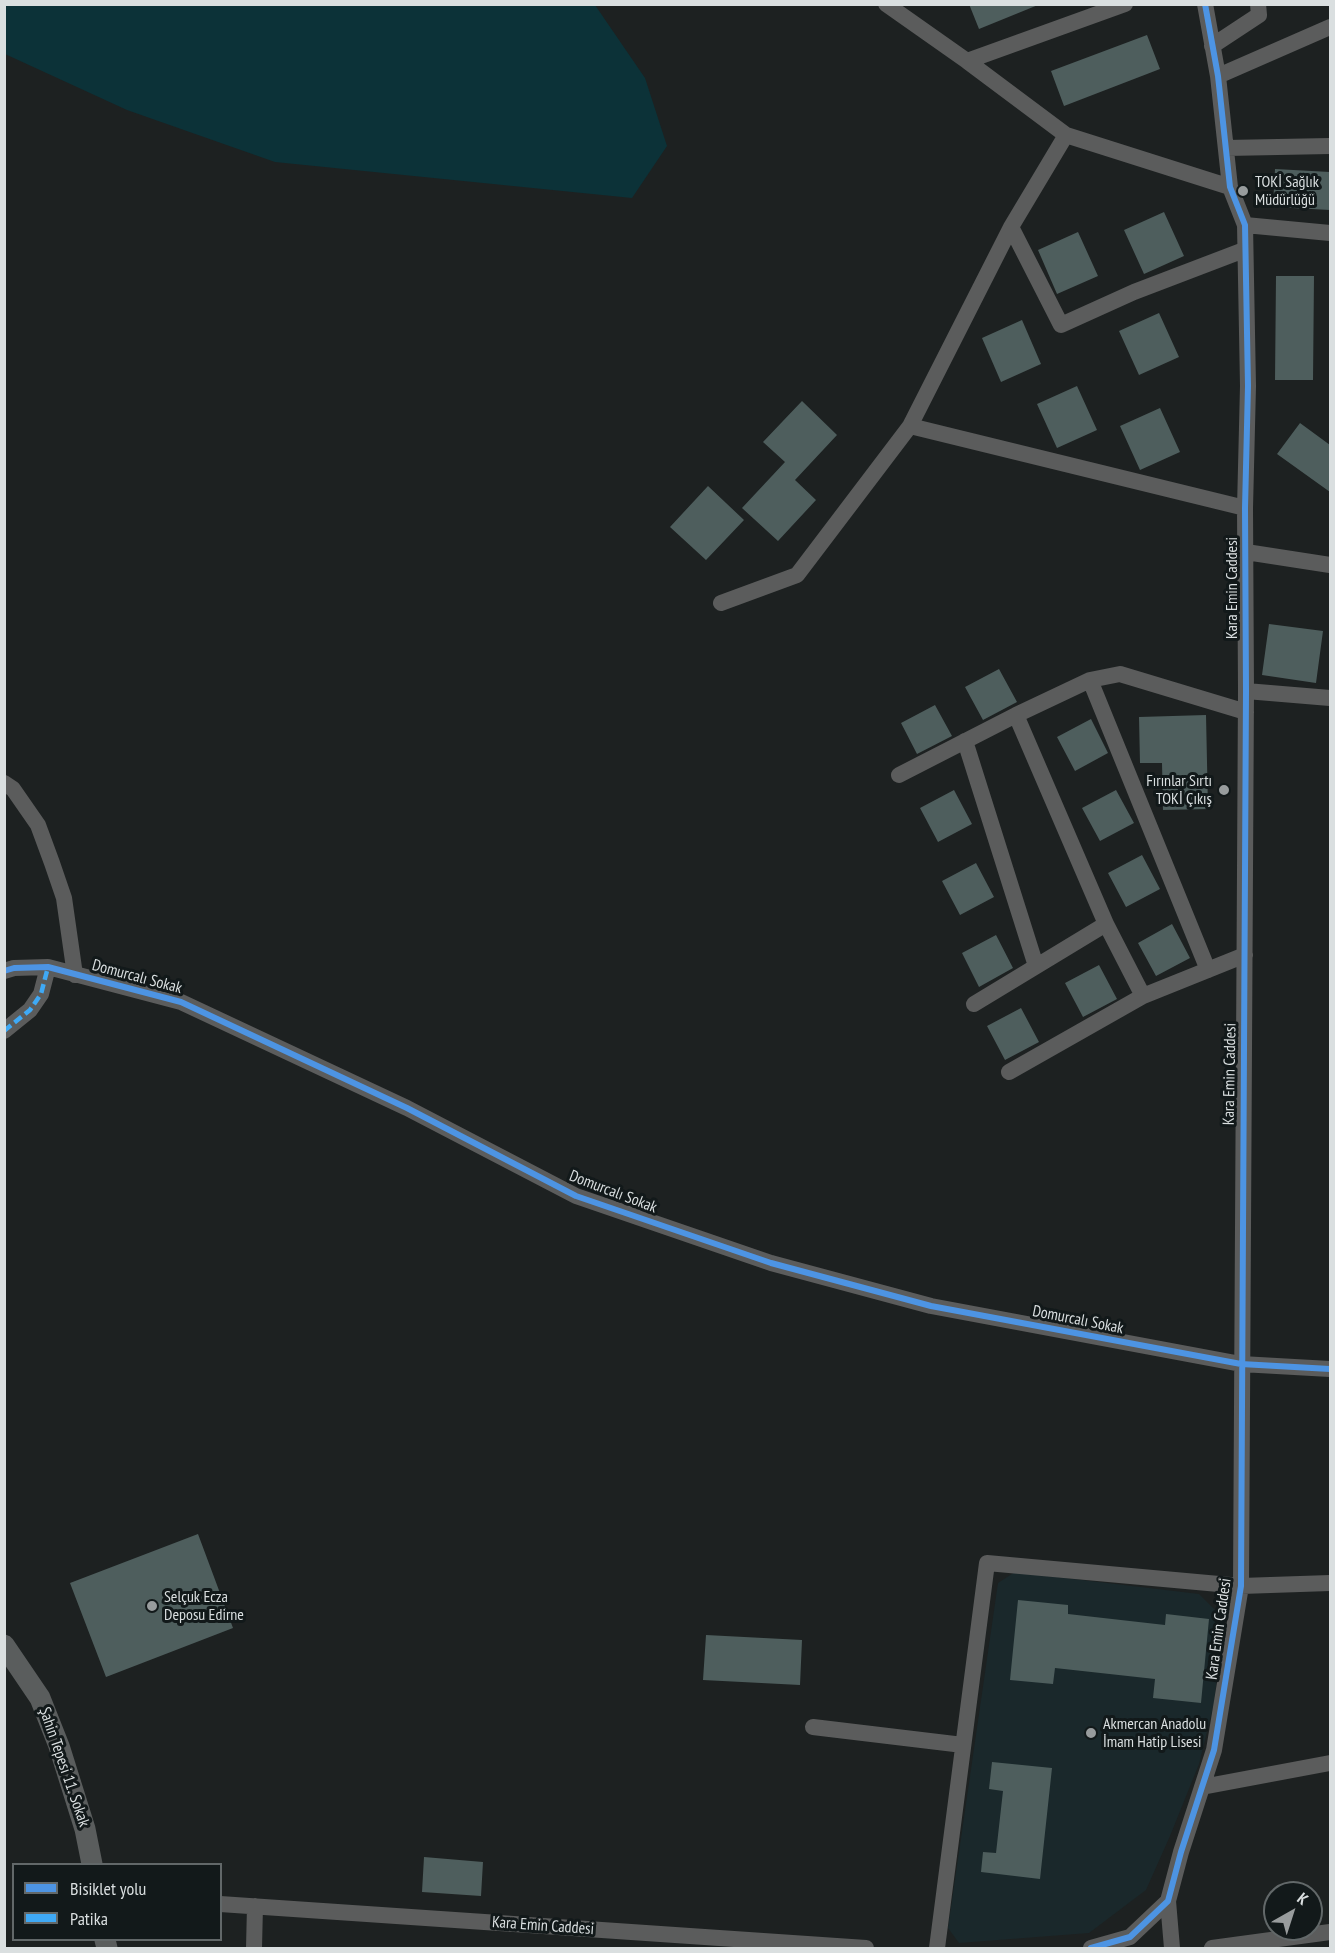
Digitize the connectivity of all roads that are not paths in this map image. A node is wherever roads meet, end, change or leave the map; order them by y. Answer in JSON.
{"nodes":[{"id":1,"x":886,"y":4,"type":"edge"},
{"id":2,"x":1125,"y":4,"type":"edge"},
{"id":3,"x":1205,"y":4,"type":"edge"},
{"id":4,"x":1258,"y":4,"type":"edge"},
{"id":5,"x":1330,"y":27,"type":"edge"},
{"id":6,"x":1212,"y":46,"type":"junction"},
{"id":7,"x":967,"y":61,"type":"junction"},
{"id":8,"x":1218,"y":76,"type":"junction"},
{"id":9,"x":1066,"y":135,"type":"junction"},
{"id":10,"x":1330,"y":146,"type":"edge"},
{"id":11,"x":1226,"y":148,"type":"junction"},
{"id":12,"x":1230,"y":187,"type":"junction"},
{"id":13,"x":1245,"y":225,"type":"junction"},
{"id":14,"x":1011,"y":227,"type":"junction"},
{"id":15,"x":1330,"y":233,"type":"edge"},
{"id":16,"x":1244,"y":250,"type":"junction"},
{"id":17,"x":910,"y":426,"type":"junction"},
{"id":18,"x":1245,"y":508,"type":"junction"},
{"id":19,"x":1246,"y":552,"type":"junction"},
{"id":20,"x":1330,"y":565,"type":"edge"},
{"id":21,"x":722,"y":603,"type":"dead end"},
{"id":22,"x":1090,"y":680,"type":"junction"},
{"id":23,"x":1246,"y":691,"type":"junction"},
{"id":24,"x":1330,"y":698,"type":"edge"},
{"id":25,"x":1246,"y":712,"type":"junction"},
{"id":26,"x":1016,"y":715,"type":"junction"},
{"id":27,"x":965,"y":741,"type":"junction"},
{"id":28,"x":899,"y":775,"type":"dead end"},
{"id":29,"x":4,"y":783,"type":"edge"},
{"id":30,"x":1106,"y":924,"type":"junction"},
{"id":31,"x":1245,"y":955,"type":"junction"},
{"id":32,"x":1036,"y":966,"type":"junction"},
{"id":33,"x":48,"y":967,"type":"junction"},
{"id":34,"x":1208,"y":970,"type":"junction"},
{"id":35,"x":4,"y":971,"type":"edge"},
{"id":36,"x":75,"y":975,"type":"junction"},
{"id":37,"x":1143,"y":996,"type":"junction"},
{"id":38,"x":974,"y":1004,"type":"dead end"},
{"id":39,"x":4,"y":1031,"type":"edge"},
{"id":40,"x":1009,"y":1072,"type":"dead end"},
{"id":41,"x":1241,"y":1364,"type":"junction"},
{"id":42,"x":1330,"y":1369,"type":"edge"},
{"id":43,"x":1330,"y":1583,"type":"edge"},
{"id":44,"x":1241,"y":1586,"type":"junction"},
{"id":45,"x":4,"y":1645,"type":"edge"},
{"id":46,"x":813,"y":1727,"type":"dead end"},
{"id":47,"x":963,"y":1744,"type":"junction"},
{"id":48,"x":1330,"y":1763,"type":"edge"},
{"id":49,"x":1202,"y":1786,"type":"junction"},
{"id":50,"x":92,"y":1863,"type":"edge"},
{"id":51,"x":1168,"y":1901,"type":"junction"},
{"id":52,"x":222,"y":1904,"type":"edge"},
{"id":53,"x":255,"y":1906,"type":"junction"},
{"id":54,"x":1330,"y":1932,"type":"edge"},
{"id":55,"x":796,"y":1946,"type":"edge"},
{"id":56,"x":254,"y":1948,"type":"edge"},
{"id":57,"x":866,"y":1948,"type":"edge"},
{"id":58,"x":937,"y":1948,"type":"edge"},
{"id":59,"x":1091,"y":1948,"type":"edge"},
{"id":60,"x":1172,"y":1948,"type":"edge"},
{"id":61,"x":1212,"y":1948,"type":"edge"}],
"edges":[{"from":1,"to":7,"type":"street"},
{"from":2,"to":7,"type":"street"},
{"from":3,"to":6,"type":"street","name":"Kara Emin Caddesi"},
{"from":4,"to":6,"type":"street"},
{"from":5,"to":8,"type":"street"},
{"from":6,"to":8,"type":"street","name":"Kara Emin Caddesi"},
{"from":7,"to":9,"type":"street"},
{"from":8,"to":11,"type":"street","name":"Kara Emin Caddesi"},
{"from":9,"to":12,"type":"street"},
{"from":9,"to":14,"type":"street"},
{"from":10,"to":11,"type":"street"},
{"from":11,"to":12,"type":"street","name":"Kara Emin Caddesi"},
{"from":12,"to":13,"type":"street","name":"Kara Emin Caddesi"},
{"from":13,"to":15,"type":"street"},
{"from":13,"to":16,"type":"street","name":"Kara Emin Caddesi"},
{"from":14,"to":16,"type":"street"},
{"from":14,"to":17,"type":"street"},
{"from":16,"to":18,"type":"street","name":"Kara Emin Caddesi"},
{"from":17,"to":18,"type":"street"},
{"from":17,"to":21,"type":"street"},
{"from":18,"to":19,"type":"street","name":"Kara Emin Caddesi"},
{"from":19,"to":20,"type":"street"},
{"from":19,"to":23,"type":"street","name":"Kara Emin Caddesi"},
{"from":22,"to":25,"type":"street"},
{"from":22,"to":26,"type":"street"},
{"from":22,"to":34,"type":"street"},
{"from":23,"to":24,"type":"street"},
{"from":23,"to":25,"type":"street","name":"Kara Emin Caddesi"},
{"from":25,"to":31,"type":"street","name":"Kara Emin Caddesi"},
{"from":26,"to":27,"type":"street"},
{"from":26,"to":30,"type":"street"},
{"from":27,"to":28,"type":"street"},
{"from":27,"to":32,"type":"street"},
{"from":29,"to":36,"type":"street"},
{"from":30,"to":32,"type":"street"},
{"from":30,"to":37,"type":"street"},
{"from":31,"to":34,"type":"street"},
{"from":31,"to":41,"type":"street","name":"Kara Emin Caddesi"},
{"from":32,"to":38,"type":"street"},
{"from":33,"to":35,"type":"street","name":"Domurcalı Sokak"},
{"from":33,"to":36,"type":"street","name":"Domurcalı Sokak"},
{"from":33,"to":39,"type":"street"},
{"from":34,"to":37,"type":"street"},
{"from":36,"to":41,"type":"street","name":"Domurcalı Sokak"},
{"from":37,"to":40,"type":"street"},
{"from":41,"to":42,"type":"street","name":"Domurcalı Sokak"},
{"from":41,"to":44,"type":"street","name":"Kara Emin Caddesi"},
{"from":43,"to":44,"type":"street"},
{"from":44,"to":47,"type":"street"},
{"from":44,"to":49,"type":"street","name":"Kara Emin Caddesi"},
{"from":45,"to":50,"type":"main road","name":"Şahin Tepesi 11. Sokak"},
{"from":46,"to":47,"type":"street"},
{"from":47,"to":58,"type":"street"},
{"from":48,"to":49,"type":"street"},
{"from":49,"to":51,"type":"street","name":"Kara Emin Caddesi"},
{"from":51,"to":59,"type":"street"},
{"from":51,"to":60,"type":"street"},
{"from":52,"to":53,"type":"street","name":"Kara Emin Caddesi"},
{"from":53,"to":55,"type":"street","name":"Kara Emin Caddesi"},
{"from":53,"to":56,"type":"street"},
{"from":54,"to":61,"type":"street"},
{"from":55,"to":57,"type":"street","name":"Kara Emin Caddesi"}]}
